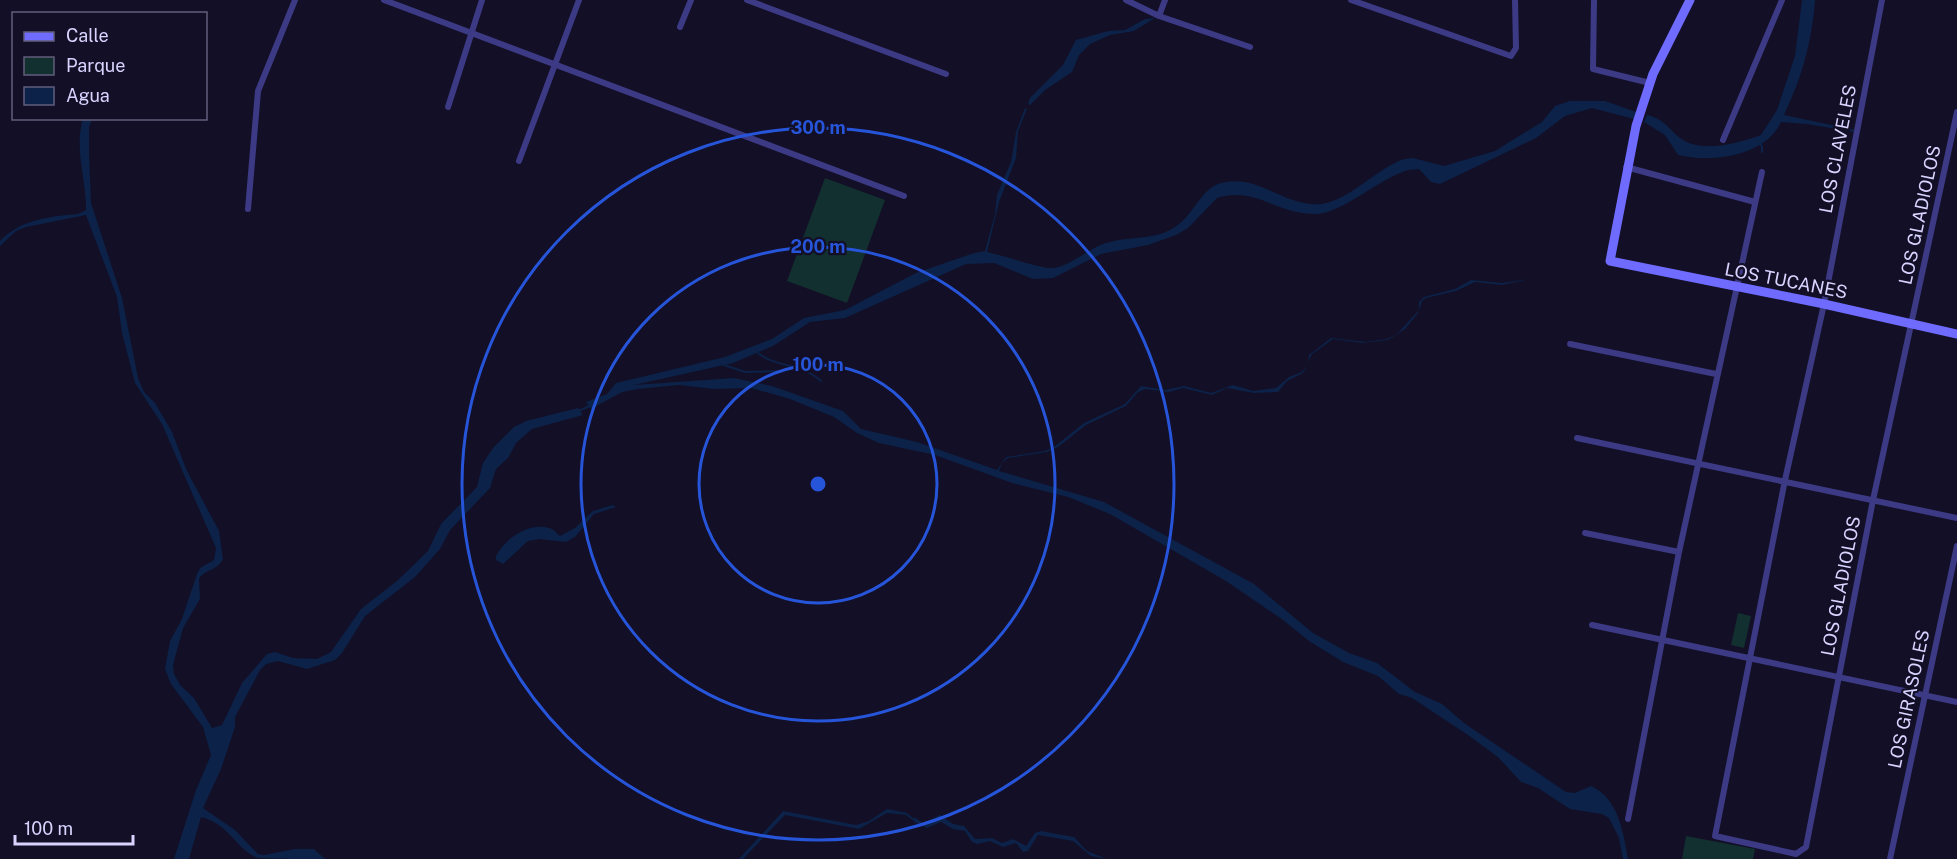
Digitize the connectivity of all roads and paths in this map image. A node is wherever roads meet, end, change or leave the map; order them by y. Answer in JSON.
{"nodes":[{"id":1,"x":295,"y":0,"type":"edge"},
{"id":2,"x":384,"y":0,"type":"edge"},
{"id":3,"x":482,"y":0,"type":"edge"},
{"id":4,"x":579,"y":0,"type":"edge"},
{"id":5,"x":691,"y":0,"type":"edge"},
{"id":6,"x":747,"y":0,"type":"edge"},
{"id":7,"x":1126,"y":0,"type":"edge"},
{"id":8,"x":1165,"y":0,"type":"edge"},
{"id":9,"x":1351,"y":0,"type":"edge"},
{"id":10,"x":1515,"y":0,"type":"edge"},
{"id":11,"x":1594,"y":0,"type":"edge"},
{"id":12,"x":1690,"y":0,"type":"edge"},
{"id":13,"x":1782,"y":0,"type":"edge"},
{"id":14,"x":1882,"y":0,"type":"edge"},
{"id":15,"x":1160,"y":16,"type":"junction"},
{"id":16,"x":680,"y":27,"type":"dead end"},
{"id":17,"x":471,"y":33,"type":"junction"},
{"id":18,"x":1250,"y":47,"type":"dead end"},
{"id":19,"x":555,"y":65,"type":"junction"},
{"id":20,"x":946,"y":74,"type":"dead end"},
{"id":21,"x":1650,"y":83,"type":"junction"},
{"id":22,"x":448,"y":107,"type":"dead end"},
{"id":23,"x":1957,"y":112,"type":"edge"},
{"id":24,"x":1723,"y":140,"type":"dead end"},
{"id":25,"x":519,"y":161,"type":"dead end"},
{"id":26,"x":1626,"y":167,"type":"junction"},
{"id":27,"x":1762,"y":172,"type":"dead end"},
{"id":28,"x":904,"y":196,"type":"dead end"},
{"id":29,"x":1755,"y":202,"type":"junction"},
{"id":30,"x":248,"y":209,"type":"dead end"},
{"id":31,"x":1735,"y":287,"type":"junction"},
{"id":32,"x":1824,"y":304,"type":"junction"},
{"id":33,"x":1911,"y":325,"type":"junction"},
{"id":34,"x":1957,"y":334,"type":"edge"},
{"id":35,"x":1570,"y":344,"type":"dead end"},
{"id":36,"x":1716,"y":374,"type":"junction"},
{"id":37,"x":1577,"y":438,"type":"dead end"},
{"id":38,"x":1699,"y":463,"type":"junction"},
{"id":39,"x":1785,"y":480,"type":"junction"},
{"id":40,"x":1873,"y":500,"type":"junction"},
{"id":41,"x":1957,"y":518,"type":"edge"},
{"id":42,"x":1585,"y":533,"type":"dead end"},
{"id":43,"x":1957,"y":546,"type":"edge"},
{"id":44,"x":1679,"y":552,"type":"junction"},
{"id":45,"x":1592,"y":625,"type":"dead end"},
{"id":46,"x":1661,"y":639,"type":"junction"},
{"id":47,"x":1751,"y":658,"type":"junction"},
{"id":48,"x":1838,"y":677,"type":"junction"},
{"id":49,"x":1926,"y":696,"type":"junction"},
{"id":50,"x":1957,"y":702,"type":"edge"},
{"id":51,"x":1628,"y":819,"type":"dead end"},
{"id":52,"x":1802,"y":852,"type":"joint"},
{"id":53,"x":1890,"y":859,"type":"edge"}],
"edges":[{"from":1,"to":30,"type":"street"},
{"from":2,"to":17,"type":"street"},
{"from":3,"to":17,"type":"street"},
{"from":4,"to":19,"type":"street"},
{"from":5,"to":16,"type":"street"},
{"from":6,"to":20,"type":"street"},
{"from":7,"to":15,"type":"street"},
{"from":8,"to":15,"type":"street"},
{"from":9,"to":10,"type":"street"},
{"from":11,"to":21,"type":"street"},
{"from":12,"to":21,"type":"street"},
{"from":13,"to":24,"type":"street"},
{"from":14,"to":32,"type":"street","name":"LOS CLAVELES"},
{"from":15,"to":18,"type":"street"},
{"from":17,"to":19,"type":"street"},
{"from":17,"to":22,"type":"street"},
{"from":19,"to":25,"type":"street"},
{"from":19,"to":28,"type":"street"},
{"from":21,"to":26,"type":"street"},
{"from":23,"to":33,"type":"street","name":"LOS GLADIOLOS"},
{"from":26,"to":29,"type":"street"},
{"from":26,"to":31,"type":"street","name":"LOS TUCANES"},
{"from":27,"to":29,"type":"street"},
{"from":29,"to":31,"type":"street"},
{"from":31,"to":32,"type":"street","name":"LOS TUCANES"},
{"from":31,"to":36,"type":"street"},
{"from":32,"to":33,"type":"street","name":"LOS TUCANES"},
{"from":32,"to":39,"type":"street","name":"LOS CLAVELES"},
{"from":33,"to":34,"type":"street","name":"LOS TUCANES"},
{"from":33,"to":40,"type":"street","name":"LOS GLADIOLOS"},
{"from":35,"to":36,"type":"street"},
{"from":36,"to":38,"type":"street"},
{"from":37,"to":38,"type":"street"},
{"from":38,"to":39,"type":"street"},
{"from":38,"to":44,"type":"street"},
{"from":39,"to":40,"type":"street"},
{"from":39,"to":47,"type":"street","name":"LOS CLAVELES"},
{"from":40,"to":41,"type":"street"},
{"from":40,"to":48,"type":"street","name":"LOS GLADIOLOS"},
{"from":42,"to":44,"type":"street"},
{"from":43,"to":49,"type":"street","name":"LOS GIRASOLES"},
{"from":44,"to":46,"type":"street"},
{"from":45,"to":46,"type":"street"},
{"from":46,"to":47,"type":"street"},
{"from":46,"to":51,"type":"street"},
{"from":47,"to":48,"type":"street"},
{"from":47,"to":52,"type":"street","name":"LOS CLAVELES"},
{"from":48,"to":49,"type":"street"},
{"from":48,"to":52,"type":"street","name":"LOS GLADIOLOS"},
{"from":49,"to":50,"type":"street"},
{"from":49,"to":53,"type":"street","name":"LOS GIRASOLES"}]}
